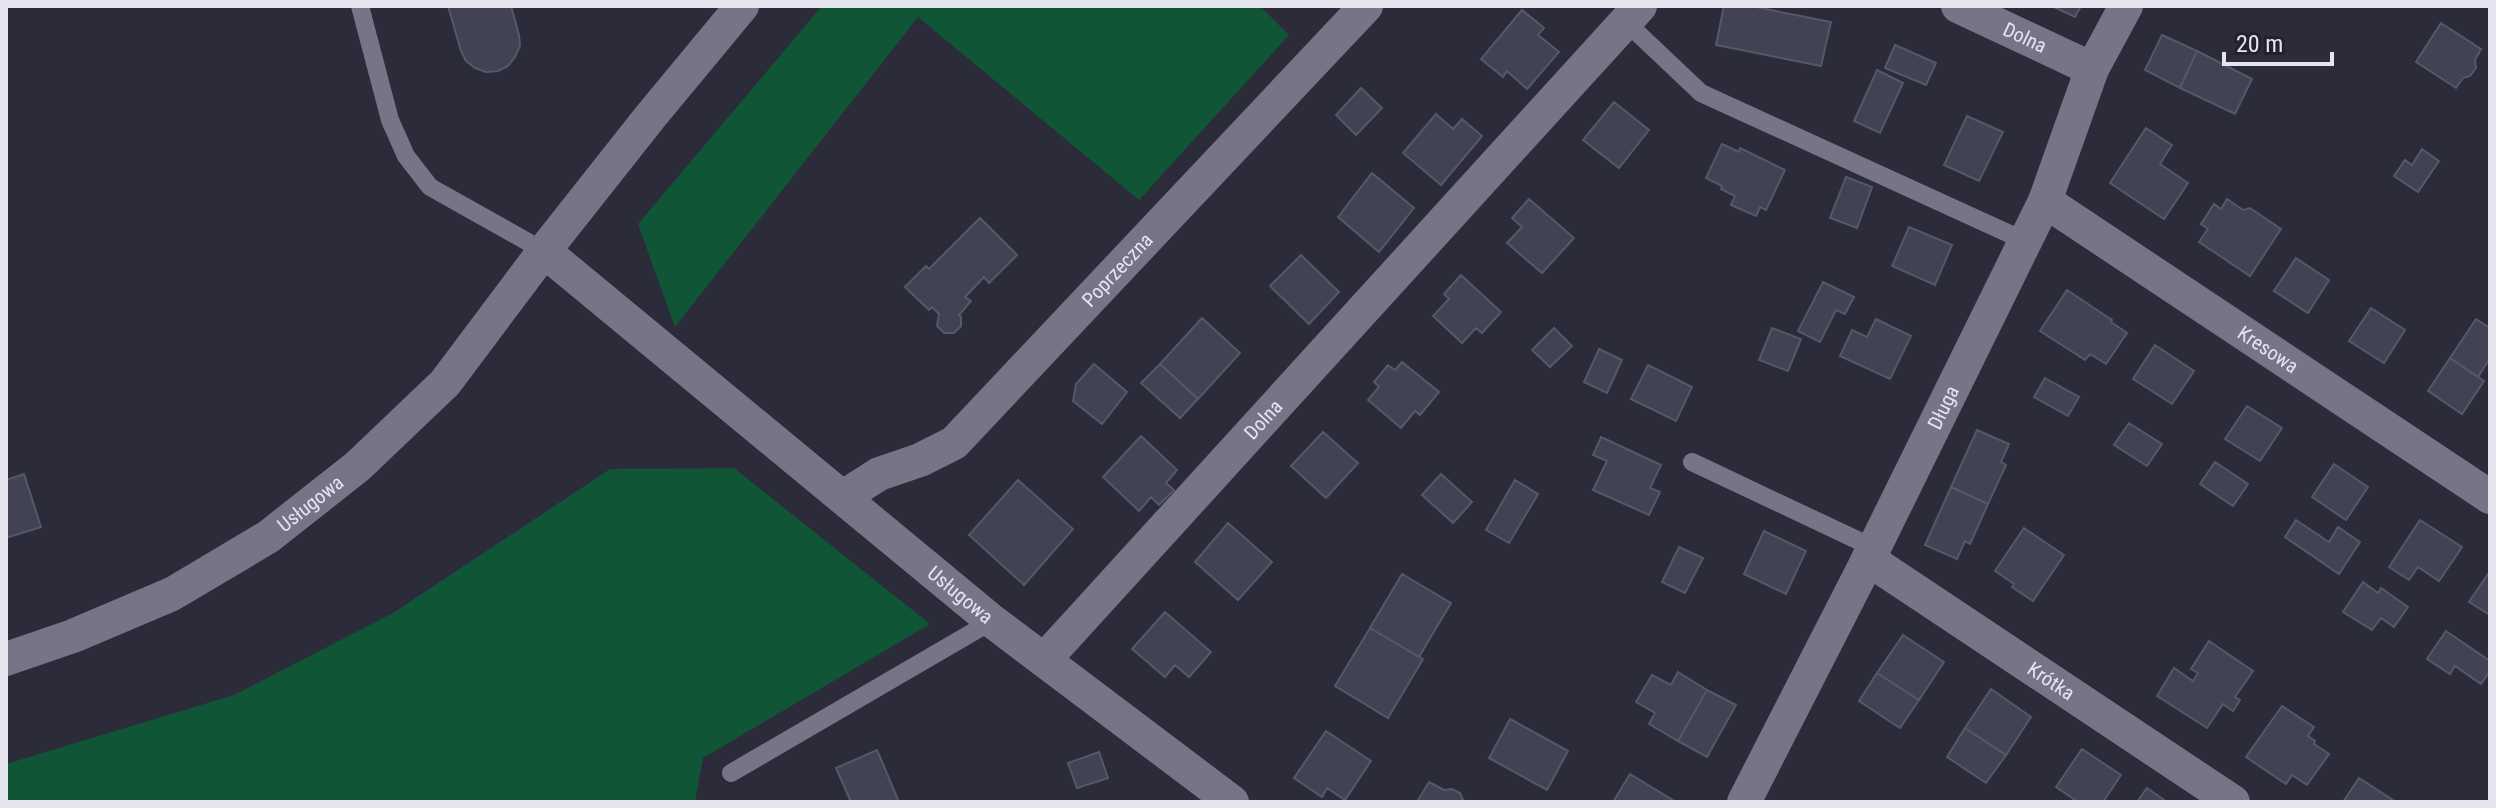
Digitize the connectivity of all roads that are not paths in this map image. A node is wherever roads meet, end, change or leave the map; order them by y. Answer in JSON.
{"nodes":[{"id":1,"x":360,"y":6,"type":"edge"},
{"id":2,"x":742,"y":6,"type":"edge"},
{"id":3,"x":1366,"y":6,"type":"edge"},
{"id":4,"x":1958,"y":6,"type":"edge"},
{"id":5,"x":2126,"y":6,"type":"edge"},
{"id":6,"x":1633,"y":14,"type":"edge"},
{"id":7,"x":2092,"y":69,"type":"junction"},
{"id":8,"x":2045,"y":201,"type":"junction"},
{"id":9,"x":2025,"y":241,"type":"junction"},
{"id":10,"x":544,"y":251,"type":"junction"},
{"id":11,"x":1692,"y":462,"type":"dead end"},
{"id":12,"x":843,"y":497,"type":"junction"},
{"id":13,"x":2490,"y":497,"type":"edge"},
{"id":14,"x":1871,"y":554,"type":"junction"},
{"id":15,"x":992,"y":621,"type":"junction"},
{"id":16,"x":6,"y":659,"type":"edge"},
{"id":17,"x":1045,"y":659,"type":"junction"},
{"id":18,"x":731,"y":773,"type":"dead end"},
{"id":19,"x":1232,"y":802,"type":"edge"},
{"id":20,"x":1744,"y":802,"type":"edge"},
{"id":21,"x":2233,"y":802,"type":"edge"}],
"edges":[{"from":1,"to":10,"type":"lane","name":"Usługowa"},
{"from":2,"to":10,"type":"street","name":"Usługowa"},
{"from":3,"to":12,"type":"street","name":"Poprzeczna"},
{"from":4,"to":7,"type":"street","name":"Dolna"},
{"from":5,"to":7,"type":"street","name":"Długa"},
{"from":6,"to":9,"type":"lane"},
{"from":6,"to":17,"type":"street","name":"Dolna"},
{"from":7,"to":8,"type":"street","name":"Długa"},
{"from":8,"to":9,"type":"street","name":"Długa"},
{"from":8,"to":13,"type":"street","name":"Kresowa"},
{"from":9,"to":14,"type":"street","name":"Długa"},
{"from":10,"to":12,"type":"street","name":"Usługowa"},
{"from":10,"to":16,"type":"street","name":"Usługowa"},
{"from":11,"to":14,"type":"lane"},
{"from":12,"to":15,"type":"street","name":"Usługowa"},
{"from":14,"to":20,"type":"street","name":"Długa"},
{"from":14,"to":21,"type":"street","name":"Krótka"},
{"from":15,"to":17,"type":"street","name":"Usługowa"},
{"from":15,"to":18,"type":"lane"},
{"from":17,"to":19,"type":"street"}]}
